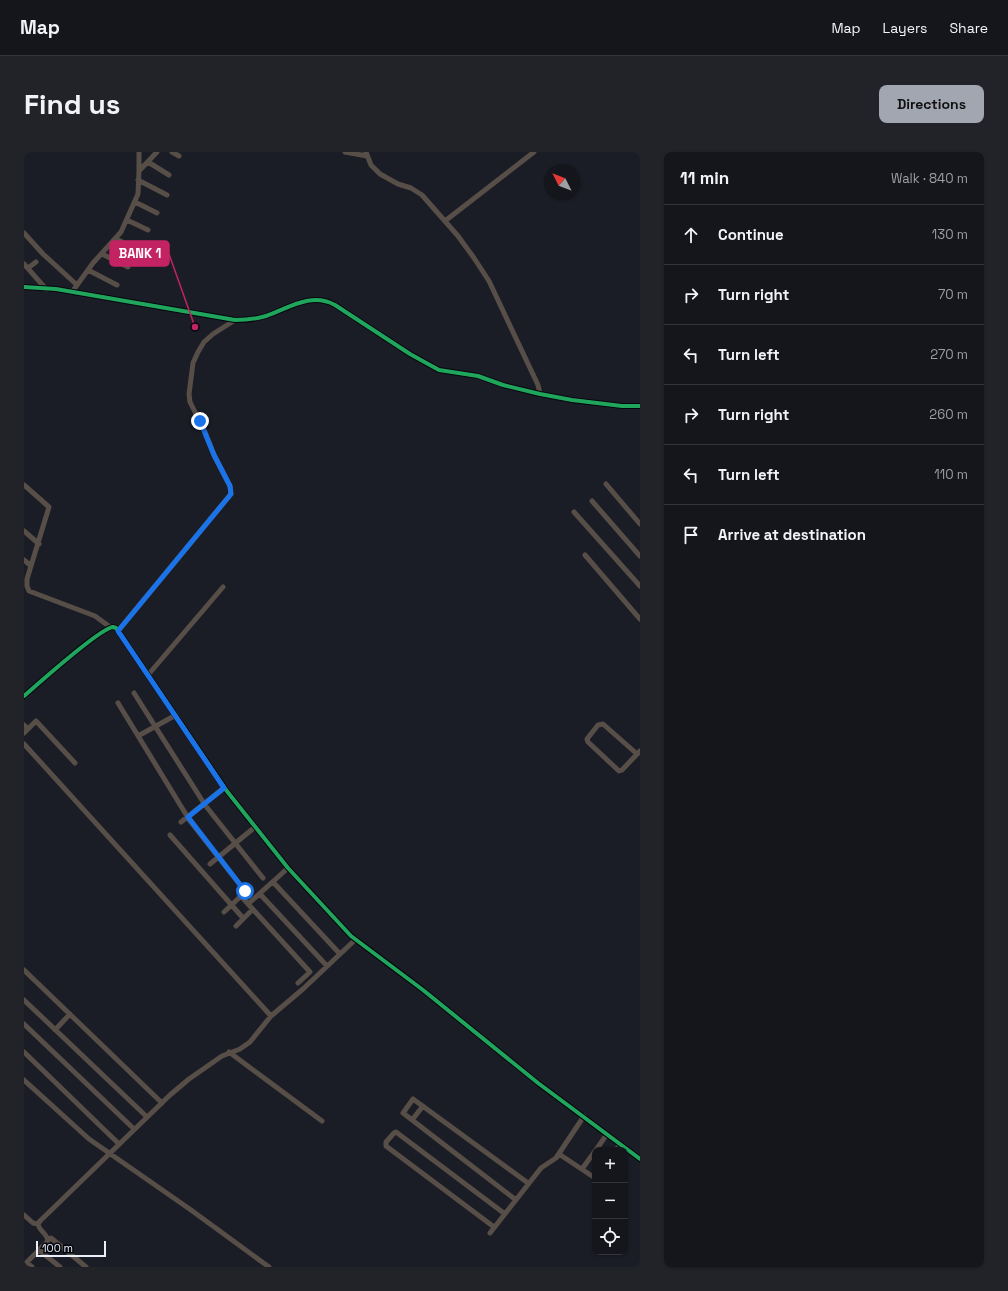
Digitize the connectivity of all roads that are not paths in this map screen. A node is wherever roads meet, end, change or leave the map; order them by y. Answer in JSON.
{"nodes":[{"id":1,"x":139,"y":152,"type":"edge"},
{"id":2,"x":157,"y":152,"type":"edge"},
{"id":3,"x":172,"y":152,"type":"edge"},
{"id":4,"x":345,"y":152,"type":"edge"},
{"id":5,"x":534,"y":152,"type":"edge"},
{"id":6,"x":366,"y":154,"type":"edge"},
{"id":7,"x":179,"y":156,"type":"dead end"},
{"id":8,"x":148,"y":162,"type":"junction"},
{"id":9,"x":139,"y":171,"type":"junction"},
{"id":10,"x":169,"y":175,"type":"dead end"},
{"id":11,"x":138,"y":180,"type":"junction"},
{"id":12,"x":167,"y":195,"type":"dead end"},
{"id":13,"x":135,"y":202,"type":"junction"},
{"id":14,"x":157,"y":213,"type":"dead end"},
{"id":15,"x":126,"y":220,"type":"junction"},
{"id":16,"x":445,"y":221,"type":"junction"},
{"id":17,"x":148,"y":230,"type":"dead end"},
{"id":18,"x":24,"y":233,"type":"edge"},
{"id":19,"x":116,"y":239,"type":"junction"},
{"id":20,"x":137,"y":249,"type":"dead end"},
{"id":21,"x":102,"y":254,"type":"junction"},
{"id":22,"x":36,"y":262,"type":"dead end"},
{"id":23,"x":26,"y":266,"type":"edge"},
{"id":24,"x":128,"y":267,"type":"dead end"},
{"id":25,"x":88,"y":270,"type":"junction"},
{"id":26,"x":77,"y":285,"type":"junction"},
{"id":27,"x":117,"y":285,"type":"dead end"},
{"id":28,"x":24,"y":287,"type":"edge"},
{"id":29,"x":46,"y":289,"type":"junction"},
{"id":30,"x":72,"y":292,"type":"junction"},
{"id":31,"x":235,"y":320,"type":"junction"},
{"id":32,"x":540,"y":394,"type":"junction"},
{"id":33,"x":640,"y":406,"type":"edge"},
{"id":34,"x":606,"y":484,"type":"dead end"},
{"id":35,"x":24,"y":485,"type":"edge"},
{"id":36,"x":592,"y":501,"type":"dead end"},
{"id":37,"x":574,"y":512,"type":"dead end"},
{"id":38,"x":640,"y":524,"type":"edge"},
{"id":39,"x":24,"y":532,"type":"edge"},
{"id":40,"x":39,"y":544,"type":"junction"},
{"id":41,"x":585,"y":555,"type":"dead end"},
{"id":42,"x":640,"y":556,"type":"edge"},
{"id":43,"x":24,"y":560,"type":"edge"},
{"id":44,"x":31,"y":566,"type":"junction"},
{"id":45,"x":640,"y":586,"type":"edge"},
{"id":46,"x":223,"y":587,"type":"dead end"},
{"id":47,"x":640,"y":619,"type":"edge"},
{"id":48,"x":110,"y":627,"type":"junction"},
{"id":49,"x":118,"y":631,"type":"junction"},
{"id":50,"x":148,"y":675,"type":"junction"},
{"id":51,"x":134,"y":693,"type":"dead end"},
{"id":52,"x":24,"y":696,"type":"edge"},
{"id":53,"x":118,"y":703,"type":"dead end"},
{"id":54,"x":176,"y":715,"type":"junction"},
{"id":55,"x":155,"y":727,"type":"junction"},
{"id":56,"x":25,"y":729,"type":"edge"},
{"id":57,"x":138,"y":736,"type":"junction"},
{"id":58,"x":24,"y":744,"type":"edge"},
{"id":59,"x":638,"y":753,"type":"edge"},
{"id":60,"x":76,"y":763,"type":"dead end"},
{"id":61,"x":224,"y":788,"type":"junction"},
{"id":62,"x":204,"y":804,"type":"junction"},
{"id":63,"x":188,"y":817,"type":"junction"},
{"id":64,"x":180,"y":822,"type":"dead end"},
{"id":65,"x":256,"y":827,"type":"junction"},
{"id":66,"x":170,"y":835,"type":"dead end"},
{"id":67,"x":235,"y":844,"type":"junction"},
{"id":68,"x":218,"y":857,"type":"junction"},
{"id":69,"x":210,"y":864,"type":"dead end"},
{"id":70,"x":288,"y":868,"type":"junction"},
{"id":71,"x":263,"y":878,"type":"dead end"},
{"id":72,"x":273,"y":882,"type":"junction"},
{"id":73,"x":245,"y":891,"type":"dead end"},
{"id":74,"x":260,"y":894,"type":"junction"},
{"id":75,"x":248,"y":904,"type":"junction"},
{"id":76,"x":232,"y":905,"type":"junction"},
{"id":77,"x":253,"y":909,"type":"junction"},
{"id":78,"x":224,"y":912,"type":"dead end"},
{"id":79,"x":243,"y":918,"type":"junction"},
{"id":80,"x":236,"y":926,"type":"dead end"},
{"id":81,"x":356,"y":939,"type":"junction"},
{"id":82,"x":340,"y":954,"type":"junction"},
{"id":83,"x":327,"y":966,"type":"junction"},
{"id":84,"x":24,"y":970,"type":"edge"},
{"id":85,"x":298,"y":983,"type":"dead end"},
{"id":86,"x":24,"y":1000,"type":"edge"},
{"id":87,"x":70,"y":1014,"type":"junction"},
{"id":88,"x":271,"y":1016,"type":"junction"},
{"id":89,"x":24,"y":1024,"type":"edge"},
{"id":90,"x":55,"y":1030,"type":"junction"},
{"id":91,"x":24,"y":1052,"type":"edge"},
{"id":92,"x":229,"y":1052,"type":"junction"},
{"id":93,"x":24,"y":1080,"type":"edge"},
{"id":94,"x":162,"y":1103,"type":"junction"},
{"id":95,"x":423,"y":1106,"type":"junction"},
{"id":96,"x":584,"y":1116,"type":"junction"},
{"id":97,"x":147,"y":1117,"type":"junction"},
{"id":98,"x":412,"y":1120,"type":"junction"},
{"id":99,"x":322,"y":1121,"type":"dead end"},
{"id":100,"x":134,"y":1129,"type":"junction"},
{"id":101,"x":607,"y":1134,"type":"junction"},
{"id":102,"x":119,"y":1144,"type":"junction"},
{"id":103,"x":620,"y":1144,"type":"junction"},
{"id":104,"x":597,"y":1147,"type":"edge"},
{"id":105,"x":618,"y":1147,"type":"edge"},
{"id":106,"x":109,"y":1154,"type":"junction"},
{"id":107,"x":559,"y":1154,"type":"junction"},
{"id":108,"x":592,"y":1154,"type":"edge"},
{"id":109,"x":640,"y":1159,"type":"edge"},
{"id":110,"x":582,"y":1169,"type":"junction"},
{"id":111,"x":592,"y":1176,"type":"edge"},
{"id":112,"x":528,"y":1184,"type":"junction"},
{"id":113,"x":516,"y":1200,"type":"junction"},
{"id":114,"x":505,"y":1214,"type":"junction"},
{"id":115,"x":24,"y":1215,"type":"edge"},
{"id":116,"x":38,"y":1224,"type":"junction"},
{"id":117,"x":494,"y":1227,"type":"junction"},
{"id":118,"x":490,"y":1233,"type":"dead end"},
{"id":119,"x":48,"y":1239,"type":"junction"},
{"id":120,"x":40,"y":1250,"type":"junction"},
{"id":121,"x":25,"y":1263,"type":"edge"},
{"id":122,"x":32,"y":1267,"type":"edge"},
{"id":123,"x":60,"y":1267,"type":"edge"},
{"id":124,"x":86,"y":1267,"type":"edge"},
{"id":125,"x":269,"y":1267,"type":"edge"}],
"edges":[{"from":1,"to":9,"type":"street"},
{"from":2,"to":8,"type":"street"},
{"from":3,"to":7,"type":"street"},
{"from":4,"to":6,"type":"street"},
{"from":5,"to":16,"type":"street"},
{"from":6,"to":16,"type":"street"},
{"from":8,"to":9,"type":"street"},
{"from":8,"to":10,"type":"street"},
{"from":9,"to":11,"type":"street"},
{"from":11,"to":12,"type":"street"},
{"from":11,"to":13,"type":"street"},
{"from":13,"to":14,"type":"street"},
{"from":13,"to":15,"type":"street"},
{"from":15,"to":17,"type":"street"},
{"from":15,"to":19,"type":"street"},
{"from":16,"to":32,"type":"street"},
{"from":18,"to":26,"type":"street"},
{"from":19,"to":20,"type":"street"},
{"from":19,"to":21,"type":"street"},
{"from":21,"to":24,"type":"street"},
{"from":21,"to":25,"type":"street"},
{"from":22,"to":23,"type":"street"},
{"from":23,"to":29,"type":"street"},
{"from":25,"to":26,"type":"street"},
{"from":25,"to":27,"type":"street"},
{"from":26,"to":30,"type":"street"},
{"from":28,"to":29,"type":"street"},
{"from":29,"to":30,"type":"street"},
{"from":30,"to":31,"type":"street"},
{"from":31,"to":32,"type":"street"},
{"from":31,"to":49,"type":"street"},
{"from":32,"to":33,"type":"street"},
{"from":34,"to":38,"type":"street"},
{"from":35,"to":40,"type":"street"},
{"from":36,"to":42,"type":"street"},
{"from":37,"to":45,"type":"street"},
{"from":39,"to":40,"type":"street"},
{"from":40,"to":44,"type":"street"},
{"from":41,"to":47,"type":"street"},
{"from":43,"to":44,"type":"street"},
{"from":44,"to":48,"type":"street"},
{"from":46,"to":50,"type":"street"},
{"from":48,"to":49,"type":"street"},
{"from":48,"to":52,"type":"street"},
{"from":49,"to":50,"type":"street"},
{"from":50,"to":54,"type":"street"},
{"from":51,"to":55,"type":"street"},
{"from":53,"to":57,"type":"street"},
{"from":54,"to":55,"type":"street"},
{"from":54,"to":61,"type":"street"},
{"from":55,"to":57,"type":"street"},
{"from":55,"to":62,"type":"street"},
{"from":56,"to":60,"type":"street"},
{"from":57,"to":63,"type":"street"},
{"from":58,"to":88,"type":"street"},
{"from":59,"to":59,"type":"street"},
{"from":61,"to":62,"type":"street"},
{"from":61,"to":65,"type":"street"},
{"from":62,"to":63,"type":"street"},
{"from":62,"to":67,"type":"street"},
{"from":63,"to":64,"type":"street"},
{"from":63,"to":68,"type":"street"},
{"from":65,"to":67,"type":"street"},
{"from":65,"to":70,"type":"street"},
{"from":66,"to":76,"type":"street"},
{"from":67,"to":68,"type":"street"},
{"from":67,"to":71,"type":"street"},
{"from":68,"to":69,"type":"street"},
{"from":68,"to":73,"type":"street"},
{"from":70,"to":72,"type":"street"},
{"from":70,"to":81,"type":"street"},
{"from":72,"to":74,"type":"street"},
{"from":72,"to":82,"type":"street"},
{"from":74,"to":75,"type":"street"},
{"from":74,"to":83,"type":"street"},
{"from":75,"to":76,"type":"street"},
{"from":75,"to":77,"type":"street"},
{"from":76,"to":78,"type":"street"},
{"from":76,"to":79,"type":"street"},
{"from":77,"to":79,"type":"street"},
{"from":77,"to":85,"type":"street"},
{"from":79,"to":80,"type":"street"},
{"from":81,"to":82,"type":"street"},
{"from":81,"to":96,"type":"street"},
{"from":82,"to":83,"type":"street"},
{"from":83,"to":88,"type":"street"},
{"from":84,"to":87,"type":"street"},
{"from":86,"to":90,"type":"street"},
{"from":87,"to":90,"type":"street"},
{"from":87,"to":94,"type":"street"},
{"from":88,"to":92,"type":"street"},
{"from":89,"to":100,"type":"street"},
{"from":90,"to":97,"type":"street"},
{"from":91,"to":102,"type":"street"},
{"from":92,"to":94,"type":"street"},
{"from":92,"to":99,"type":"street"},
{"from":93,"to":106,"type":"street"},
{"from":94,"to":97,"type":"street"},
{"from":95,"to":98,"type":"street"},
{"from":95,"to":98,"type":"street"},
{"from":95,"to":112,"type":"street"},
{"from":96,"to":101,"type":"street"},
{"from":96,"to":107,"type":"street"},
{"from":97,"to":100,"type":"street"},
{"from":98,"to":113,"type":"street"},
{"from":100,"to":102,"type":"street"},
{"from":101,"to":103,"type":"street"},
{"from":101,"to":104,"type":"street"},
{"from":102,"to":106,"type":"street"},
{"from":103,"to":105,"type":"street"},
{"from":103,"to":109,"type":"street"},
{"from":106,"to":116,"type":"street"},
{"from":106,"to":125,"type":"street"},
{"from":107,"to":110,"type":"street"},
{"from":107,"to":112,"type":"street"},
{"from":108,"to":110,"type":"street"},
{"from":110,"to":111,"type":"street"},
{"from":112,"to":113,"type":"street"},
{"from":113,"to":114,"type":"street"},
{"from":114,"to":117,"type":"street"},
{"from":114,"to":117,"type":"street"},
{"from":115,"to":116,"type":"street"},
{"from":116,"to":119,"type":"street"},
{"from":117,"to":118,"type":"street"},
{"from":119,"to":120,"type":"street"},
{"from":119,"to":124,"type":"street"},
{"from":120,"to":121,"type":"street"},
{"from":120,"to":123,"type":"street"},
{"from":121,"to":122,"type":"street"}]}
